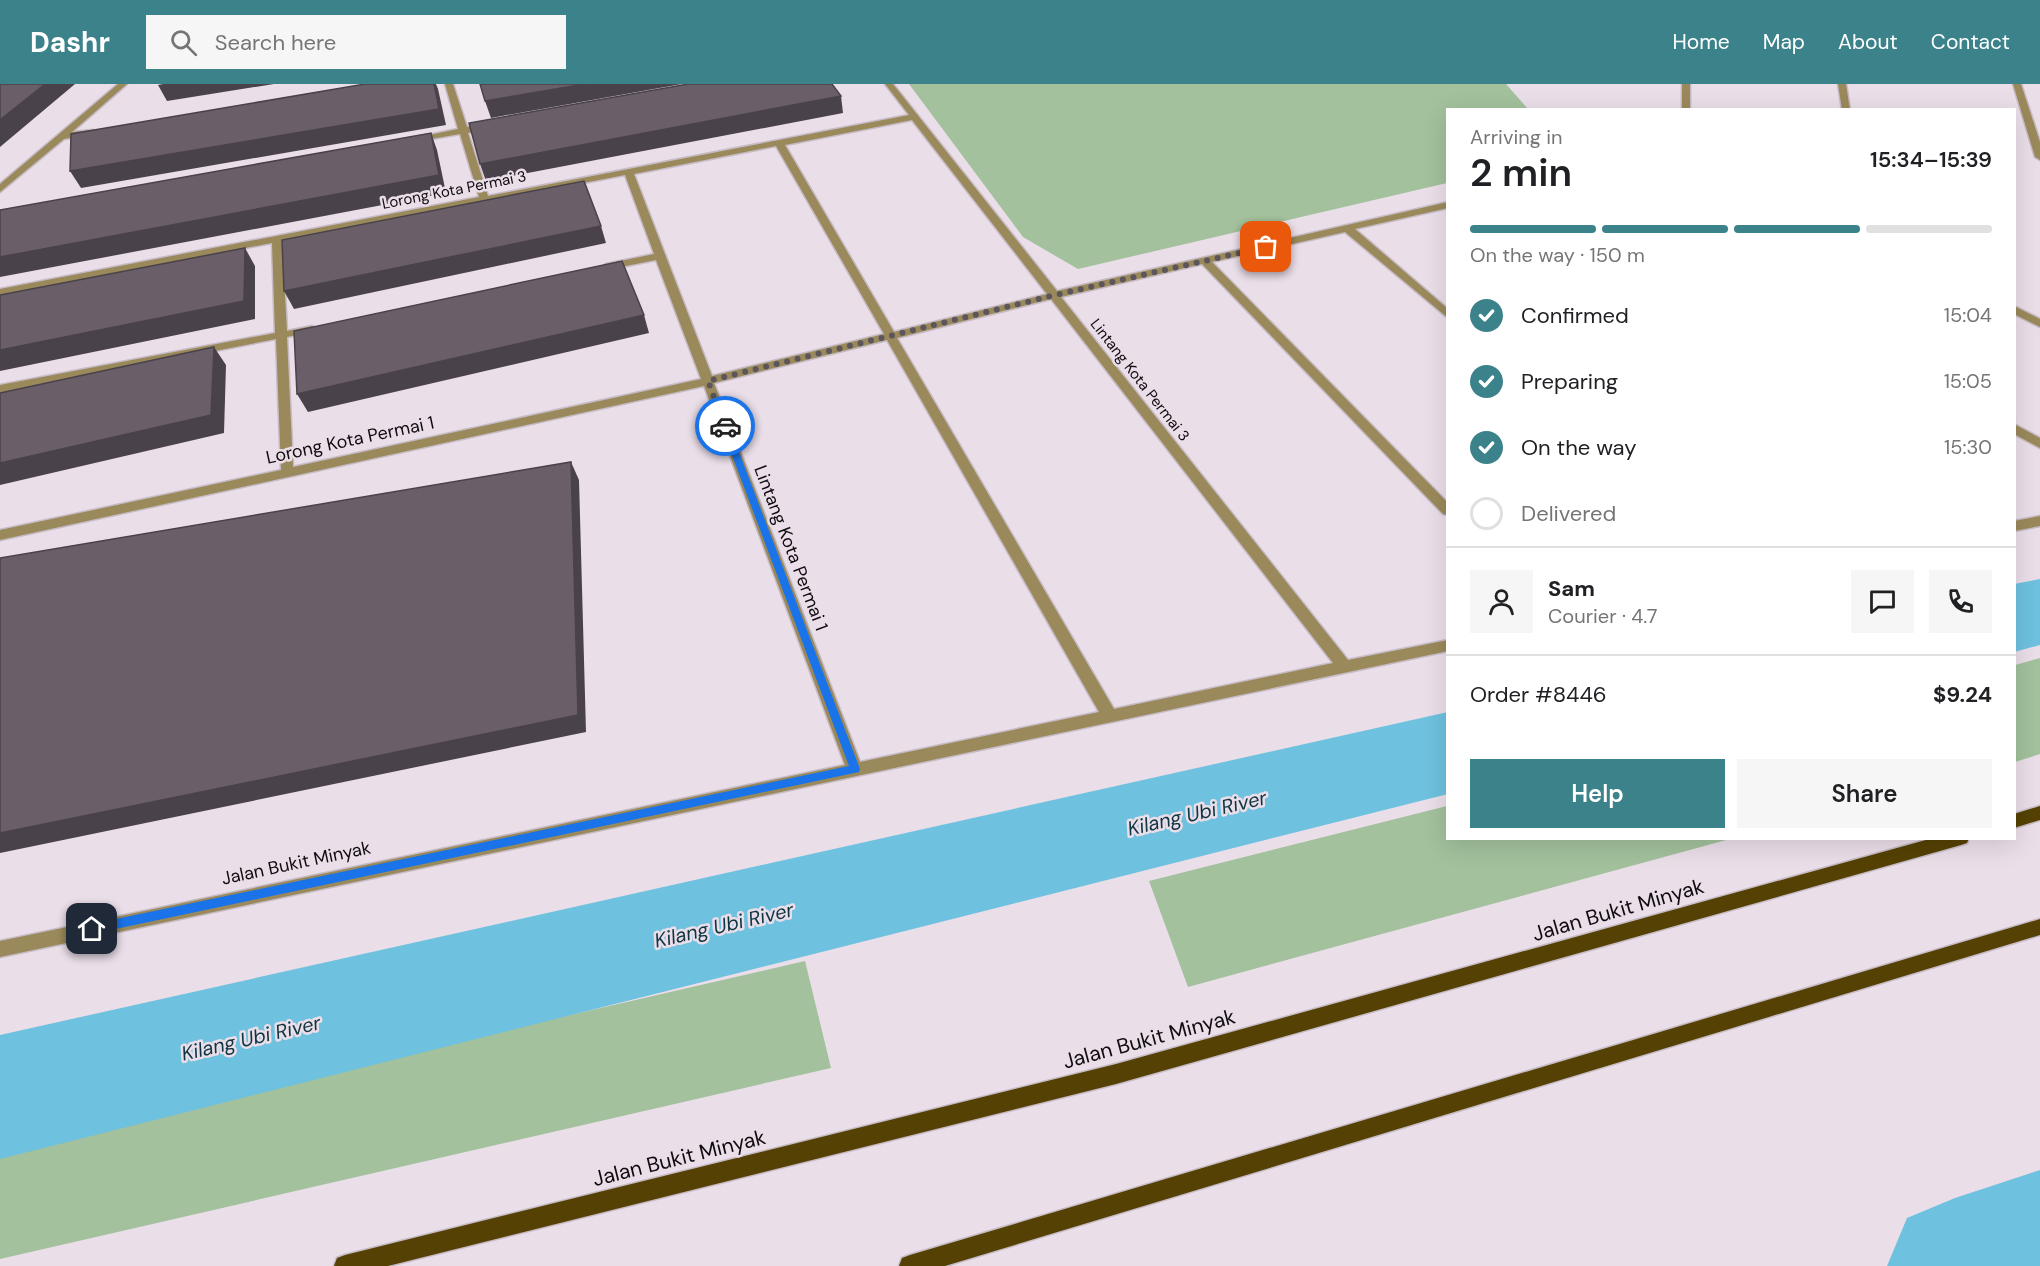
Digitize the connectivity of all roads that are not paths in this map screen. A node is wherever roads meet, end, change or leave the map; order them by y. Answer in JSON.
{"nodes":[{"id":1,"x":123,"y":84,"type":"edge"},
{"id":2,"x":449,"y":84,"type":"edge"},
{"id":3,"x":889,"y":84,"type":"edge"},
{"id":4,"x":1686,"y":84,"type":"edge"},
{"id":5,"x":1842,"y":84,"type":"edge"},
{"id":6,"x":2017,"y":84,"type":"edge"},
{"id":7,"x":1686,"y":108,"type":"edge"},
{"id":8,"x":1846,"y":108,"type":"edge"},
{"id":9,"x":914,"y":117,"type":"junction"},
{"id":10,"x":498,"y":125,"type":"edge"},
{"id":11,"x":106,"y":130,"type":"edge"},
{"id":12,"x":463,"y":131,"type":"junction"},
{"id":13,"x":61,"y":137,"type":"junction"},
{"id":14,"x":405,"y":141,"type":"edge"},
{"id":15,"x":779,"y":143,"type":"junction"},
{"id":16,"x":2040,"y":157,"type":"edge"},
{"id":17,"x":628,"y":171,"type":"junction"},
{"id":18,"x":0,"y":189,"type":"edge"},
{"id":19,"x":484,"y":199,"type":"junction"},
{"id":20,"x":1446,"y":205,"type":"edge"},
{"id":21,"x":1347,"y":228,"type":"junction"},
{"id":22,"x":277,"y":239,"type":"junction"},
{"id":23,"x":660,"y":256,"type":"junction"},
{"id":24,"x":1205,"y":261,"type":"junction"},
{"id":25,"x":591,"y":270,"type":"edge"},
{"id":26,"x":0,"y":292,"type":"edge"},
{"id":27,"x":1055,"y":295,"type":"junction"},
{"id":28,"x":2016,"y":310,"type":"edge"},
{"id":29,"x":1446,"y":313,"type":"edge"},
{"id":30,"x":2040,"y":324,"type":"edge"},
{"id":31,"x":327,"y":326,"type":"edge"},
{"id":32,"x":281,"y":336,"type":"junction"},
{"id":33,"x":890,"y":336,"type":"junction"},
{"id":34,"x":708,"y":381,"type":"junction"},
{"id":35,"x":0,"y":389,"type":"edge"},
{"id":36,"x":2016,"y":429,"type":"edge"},
{"id":37,"x":2040,"y":444,"type":"edge"},
{"id":38,"x":287,"y":472,"type":"junction"},
{"id":39,"x":1446,"y":509,"type":"edge"},
{"id":40,"x":2040,"y":520,"type":"edge"},
{"id":41,"x":2016,"y":526,"type":"edge"},
{"id":42,"x":0,"y":535,"type":"edge"},
{"id":43,"x":1446,"y":645,"type":"edge"},
{"id":44,"x":1344,"y":666,"type":"junction"},
{"id":45,"x":1109,"y":716,"type":"junction"},
{"id":46,"x":855,"y":769,"type":"junction"},
{"id":47,"x":2040,"y":813,"type":"edge"},
{"id":48,"x":2016,"y":820,"type":"edge"},
{"id":49,"x":1954,"y":840,"type":"edge"},
{"id":50,"x":2040,"y":927,"type":"edge"},
{"id":51,"x":0,"y":949,"type":"edge"},
{"id":52,"x":919,"y":1265,"type":"edge"},
{"id":53,"x":345,"y":1266,"type":"edge"}],
"edges":[{"from":1,"to":13,"type":"street"},
{"from":2,"to":12,"type":"street"},
{"from":3,"to":9,"type":"street","name":"Lintang Kota Permai 3"},
{"from":4,"to":7,"type":"street"},
{"from":5,"to":8,"type":"street"},
{"from":6,"to":16,"type":"street"},
{"from":9,"to":15,"type":"street","name":"Lorong Kota Permai 3"},
{"from":9,"to":27,"type":"street","name":"Lintang Kota Permai 3"},
{"from":10,"to":12,"type":"street"},
{"from":11,"to":13,"type":"street"},
{"from":12,"to":14,"type":"street"},
{"from":12,"to":19,"type":"street"},
{"from":13,"to":18,"type":"street"},
{"from":15,"to":17,"type":"street","name":"Lorong Kota Permai 3"},
{"from":15,"to":33,"type":"street"},
{"from":17,"to":19,"type":"street","name":"Lorong Kota Permai 3"},
{"from":17,"to":23,"type":"street","name":"Lintang Kota Permai 1"},
{"from":19,"to":22,"type":"street","name":"Lorong Kota Permai 3"},
{"from":20,"to":21,"type":"street","name":"Lorong Kota Permai 1"},
{"from":21,"to":24,"type":"street","name":"Lorong Kota Permai 1"},
{"from":21,"to":29,"type":"street"},
{"from":22,"to":26,"type":"street","name":"Lorong Kota Permai 3"},
{"from":22,"to":32,"type":"street"},
{"from":23,"to":25,"type":"street"},
{"from":23,"to":34,"type":"street","name":"Lintang Kota Permai 1"},
{"from":24,"to":27,"type":"street","name":"Lorong Kota Permai 1"},
{"from":24,"to":39,"type":"street"},
{"from":27,"to":33,"type":"street","name":"Lorong Kota Permai 1"},
{"from":27,"to":44,"type":"street","name":"Lintang Kota Permai 3"},
{"from":28,"to":30,"type":"street"},
{"from":31,"to":32,"type":"street"},
{"from":32,"to":35,"type":"street"},
{"from":32,"to":38,"type":"street"},
{"from":33,"to":34,"type":"street","name":"Lorong Kota Permai 1"},
{"from":33,"to":45,"type":"street"},
{"from":34,"to":38,"type":"street","name":"Lorong Kota Permai 1"},
{"from":34,"to":46,"type":"street","name":"Lintang Kota Permai 1"},
{"from":36,"to":37,"type":"street"},
{"from":38,"to":42,"type":"street","name":"Lorong Kota Permai 1"},
{"from":40,"to":41,"type":"street"},
{"from":43,"to":44,"type":"street","name":"Jalan Bukit Minyak"},
{"from":44,"to":45,"type":"street","name":"Jalan Bukit Minyak"},
{"from":45,"to":46,"type":"street","name":"Jalan Bukit Minyak"},
{"from":46,"to":51,"type":"street","name":"Jalan Bukit Minyak"},
{"from":47,"to":48,"type":"main road"},
{"from":49,"to":53,"type":"main road","name":"Jalan Bukit Minyak"},
{"from":50,"to":52,"type":"main road"}]}
